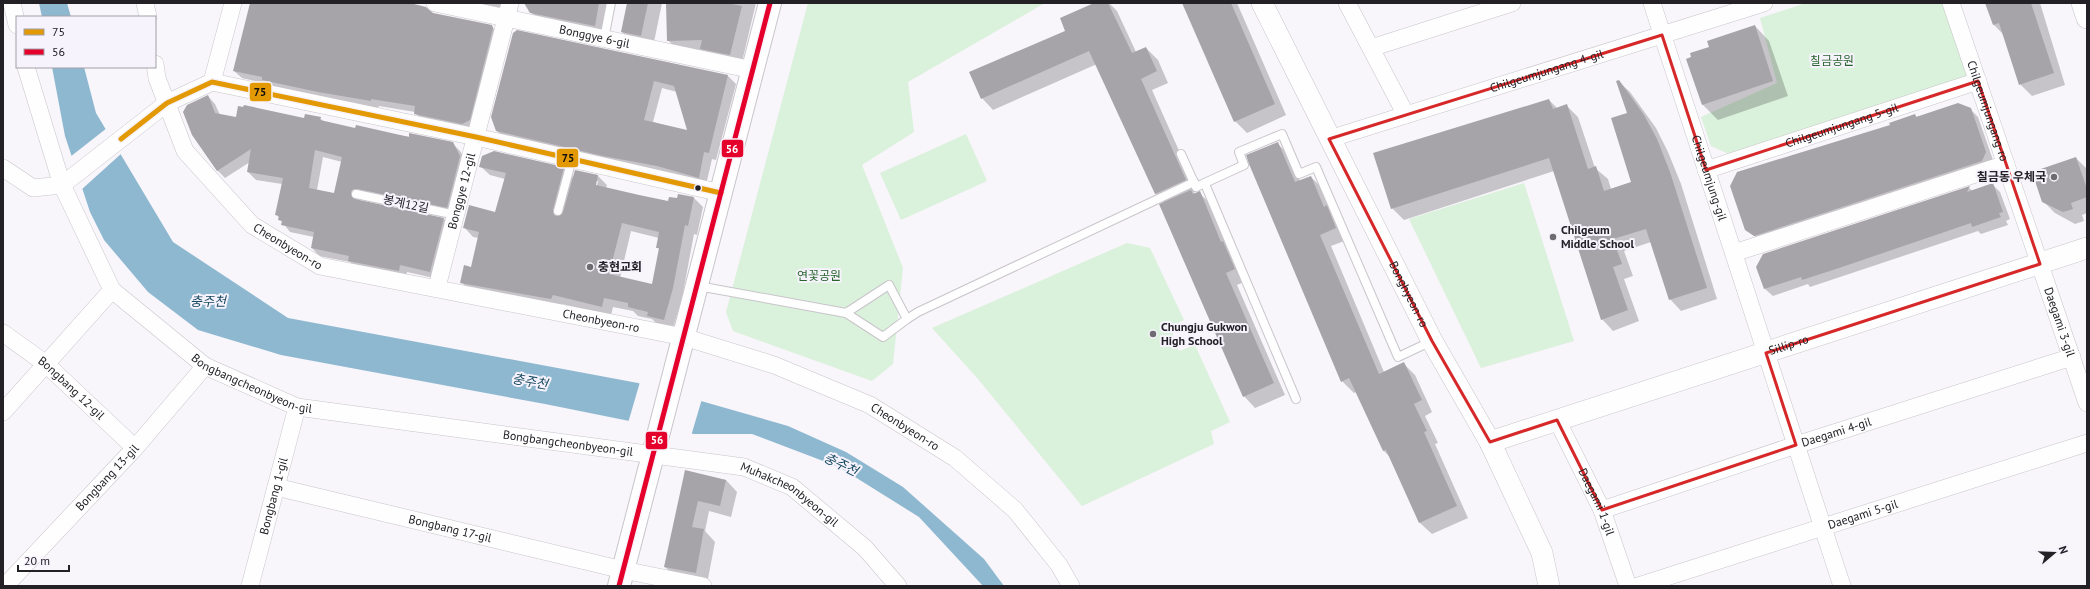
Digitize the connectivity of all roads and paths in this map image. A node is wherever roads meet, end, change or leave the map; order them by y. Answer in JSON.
{"nodes":[{"id":1,"x":12,"y":3,"type":"edge"},
{"id":2,"x":145,"y":3,"type":"edge"},
{"id":3,"x":233,"y":3,"type":"edge"},
{"id":4,"x":435,"y":3,"type":"edge"},
{"id":5,"x":611,"y":3,"type":"edge"},
{"id":6,"x":770,"y":3,"type":"edge"},
{"id":7,"x":1262,"y":3,"type":"edge"},
{"id":8,"x":1347,"y":3,"type":"edge"},
{"id":9,"x":1512,"y":3,"type":"edge"},
{"id":10,"x":1652,"y":3,"type":"edge"},
{"id":11,"x":1764,"y":3,"type":"edge"},
{"id":12,"x":1951,"y":3,"type":"edge"},
{"id":13,"x":2082,"y":3,"type":"edge"},
{"id":14,"x":508,"y":11,"type":"edge"},
{"id":15,"x":148,"y":16,"type":"edge"},
{"id":16,"x":2087,"y":18,"type":"edge"},
{"id":17,"x":16,"y":21,"type":"edge"},
{"id":18,"x":1662,"y":35,"type":"junction"},
{"id":19,"x":604,"y":39,"type":"junction"},
{"id":20,"x":1371,"y":48,"type":"junction"},
{"id":21,"x":26,"y":68,"type":"edge"},
{"id":22,"x":156,"y":68,"type":"edge"},
{"id":23,"x":753,"y":70,"type":"junction"},
{"id":24,"x":1978,"y":81,"type":"junction"},
{"id":25,"x":212,"y":82,"type":"junction"},
{"id":26,"x":167,"y":103,"type":"junction"},
{"id":27,"x":1406,"y":115,"type":"junction"},
{"id":28,"x":476,"y":137,"type":"junction"},
{"id":29,"x":1329,"y":139,"type":"junction"},
{"id":30,"x":1181,"y":154,"type":"dead end"},
{"id":31,"x":572,"y":159,"type":"junction"},
{"id":32,"x":2006,"y":164,"type":"junction"},
{"id":33,"x":3,"y":168,"type":"edge"},
{"id":34,"x":1706,"y":170,"type":"junction"},
{"id":35,"x":1194,"y":182,"type":"junction"},
{"id":36,"x":1205,"y":184,"type":"junction"},
{"id":37,"x":62,"y":185,"type":"junction"},
{"id":38,"x":721,"y":193,"type":"junction"},
{"id":39,"x":356,"y":194,"type":"dead end"},
{"id":40,"x":558,"y":211,"type":"dead end"},
{"id":41,"x":456,"y":215,"type":"junction"},
{"id":42,"x":2087,"y":248,"type":"edge"},
{"id":43,"x":1734,"y":254,"type":"junction"},
{"id":44,"x":2040,"y":264,"type":"junction"},
{"id":45,"x":698,"y":286,"type":"junction"},
{"id":46,"x":437,"y":287,"type":"junction"},
{"id":47,"x":112,"y":290,"type":"junction"},
{"id":48,"x":846,"y":313,"type":"junction"},
{"id":49,"x":907,"y":319,"type":"junction"},
{"id":50,"x":3,"y":333,"type":"edge"},
{"id":51,"x":684,"y":337,"type":"junction"},
{"id":52,"x":1432,"y":341,"type":"junction"},
{"id":53,"x":1766,"y":352,"type":"junction"},
{"id":54,"x":2072,"y":358,"type":"junction"},
{"id":55,"x":46,"y":364,"type":"junction"},
{"id":56,"x":205,"y":366,"type":"junction"},
{"id":57,"x":1296,"y":399,"type":"dead end"},
{"id":58,"x":2087,"y":403,"type":"edge"},
{"id":59,"x":297,"y":407,"type":"junction"},
{"id":60,"x":3,"y":412,"type":"edge"},
{"id":61,"x":1557,"y":420,"type":"junction"},
{"id":62,"x":1490,"y":442,"type":"junction"},
{"id":63,"x":2087,"y":443,"type":"edge"},
{"id":64,"x":1796,"y":445,"type":"junction"},
{"id":65,"x":135,"y":448,"type":"junction"},
{"id":66,"x":654,"y":454,"type":"junction"},
{"id":67,"x":276,"y":487,"type":"junction"},
{"id":68,"x":1602,"y":510,"type":"junction"},
{"id":69,"x":1823,"y":527,"type":"junction"},
{"id":70,"x":621,"y":578,"type":"edge"},
{"id":71,"x":12,"y":584,"type":"edge"},
{"id":72,"x":250,"y":586,"type":"edge"},
{"id":73,"x":703,"y":586,"type":"edge"},
{"id":74,"x":898,"y":586,"type":"edge"},
{"id":75,"x":1070,"y":586,"type":"edge"},
{"id":76,"x":1549,"y":586,"type":"edge"},
{"id":77,"x":1628,"y":586,"type":"edge"},
{"id":78,"x":1638,"y":586,"type":"edge"},
{"id":79,"x":1842,"y":586,"type":"edge"}],
"edges":[{"from":1,"to":17,"type":"street"},
{"from":2,"to":15,"type":"street"},
{"from":3,"to":25,"type":"street"},
{"from":4,"to":14,"type":"street","name":"Bonggye 6-gil"},
{"from":5,"to":19,"type":"lane"},
{"from":6,"to":23,"type":"main road"},
{"from":7,"to":29,"type":"street","name":"Bonghyeon-ro"},
{"from":8,"to":20,"type":"street"},
{"from":9,"to":20,"type":"street"},
{"from":10,"to":18,"type":"street","name":"Chilgeumjung-gil"},
{"from":11,"to":18,"type":"street","name":"Chilgeumjungang 4-gil"},
{"from":12,"to":24,"type":"street","name":"Chilgeumjungang-ro"},
{"from":13,"to":16,"type":"street"},
{"from":14,"to":19,"type":"street","name":"Bonggye 6-gil"},
{"from":14,"to":28,"type":"street","name":"Bonggye 12-gil"},
{"from":18,"to":27,"type":"street","name":"Chilgeumjungang 4-gil"},
{"from":18,"to":34,"type":"street","name":"Chilgeumjung-gil"},
{"from":19,"to":23,"type":"street","name":"Bonggye 6-gil"},
{"from":20,"to":27,"type":"street"},
{"from":21,"to":37,"type":"street","name":"Bongbangcheonbyeon-gil"},
{"from":22,"to":26,"type":"street","name":"Cheonbyeon-ro"},
{"from":23,"to":38,"type":"main road"},
{"from":24,"to":32,"type":"street","name":"Chilgeumjungang-ro"},
{"from":24,"to":34,"type":"street","name":"Chilgeumjungang 5-gil"},
{"from":25,"to":26,"type":"street"},
{"from":25,"to":28,"type":"street"},
{"from":26,"to":37,"type":"street"},
{"from":26,"to":46,"type":"street","name":"Cheonbyeon-ro"},
{"from":27,"to":29,"type":"street","name":"Chilgeumjungang 4-gil"},
{"from":28,"to":31,"type":"street"},
{"from":28,"to":41,"type":"street","name":"Bonggye 12-gil"},
{"from":29,"to":52,"type":"street","name":"Bonghyeon-ro"},
{"from":30,"to":35,"type":"lane"},
{"from":31,"to":38,"type":"street"},
{"from":31,"to":40,"type":"lane"},
{"from":32,"to":43,"type":"street"},
{"from":32,"to":44,"type":"street","name":"Chilgeumjungang-ro"},
{"from":33,"to":37,"type":"street"},
{"from":34,"to":43,"type":"street","name":"Chilgeumjung-gil"},
{"from":35,"to":36,"type":"lane"},
{"from":35,"to":49,"type":"lane"},
{"from":36,"to":52,"type":"lane"},
{"from":36,"to":57,"type":"lane"},
{"from":37,"to":47,"type":"street","name":"Bongbangcheonbyeon-gil"},
{"from":38,"to":45,"type":"main road"},
{"from":39,"to":41,"type":"lane","name":"봉계12길"},
{"from":41,"to":46,"type":"street","name":"Bonggye 12-gil"},
{"from":42,"to":44,"type":"street","name":"Sillip-ro"},
{"from":43,"to":53,"type":"street","name":"Chilgeumjung-gil"},
{"from":44,"to":53,"type":"street","name":"Sillip-ro"},
{"from":44,"to":54,"type":"street","name":"Daegami 3-gil"},
{"from":45,"to":48,"type":"lane"},
{"from":45,"to":51,"type":"main road"},
{"from":46,"to":51,"type":"street","name":"Cheonbyeon-ro"},
{"from":47,"to":55,"type":"street"},
{"from":47,"to":56,"type":"street","name":"Bongbangcheonbyeon-gil"},
{"from":48,"to":49,"type":"lane"},
{"from":48,"to":49,"type":"lane"},
{"from":50,"to":55,"type":"street","name":"Bongbang 12-gil"},
{"from":51,"to":66,"type":"main road"},
{"from":51,"to":75,"type":"street","name":"Cheonbyeon-ro"},
{"from":52,"to":62,"type":"street","name":"Bonghyeon-ro"},
{"from":53,"to":61,"type":"street","name":"Sillip-ro"},
{"from":53,"to":64,"type":"street","name":"Chilgeumjung-gil"},
{"from":54,"to":58,"type":"street","name":"Daegami 3-gil"},
{"from":54,"to":64,"type":"street","name":"Daegami 4-gil"},
{"from":55,"to":60,"type":"street"},
{"from":55,"to":65,"type":"street","name":"Bongbang 12-gil"},
{"from":56,"to":59,"type":"street","name":"Bongbangcheonbyeon-gil"},
{"from":56,"to":65,"type":"street","name":"Bongbang 13-gil"},
{"from":59,"to":66,"type":"street","name":"Bongbangcheonbyeon-gil"},
{"from":59,"to":67,"type":"street","name":"Bongbang 1-gil"},
{"from":61,"to":62,"type":"street","name":"Sillip-ro"},
{"from":61,"to":68,"type":"street","name":"Daegami 1-gil"},
{"from":62,"to":76,"type":"street","name":"Bonghyeon-ro"},
{"from":63,"to":69,"type":"street","name":"Daegami 5-gil"},
{"from":64,"to":68,"type":"street","name":"Daegami 4-gil"},
{"from":64,"to":69,"type":"street","name":"Chilgeumjung-gil"},
{"from":65,"to":71,"type":"street","name":"Bongbang 13-gil"},
{"from":66,"to":70,"type":"main road"},
{"from":66,"to":74,"type":"street","name":"Muhakcheonbyeon-gil"},
{"from":67,"to":70,"type":"street","name":"Bongbang 17-gil"},
{"from":67,"to":72,"type":"street","name":"Bongbang 1-gil"},
{"from":68,"to":77,"type":"street","name":"Daegami 1-gil"},
{"from":69,"to":78,"type":"street","name":"Daegami 5-gil"},
{"from":69,"to":79,"type":"street","name":"Chilgeumjung-gil"},
{"from":70,"to":73,"type":"street","name":"Bongbang 17-gil"}]}
